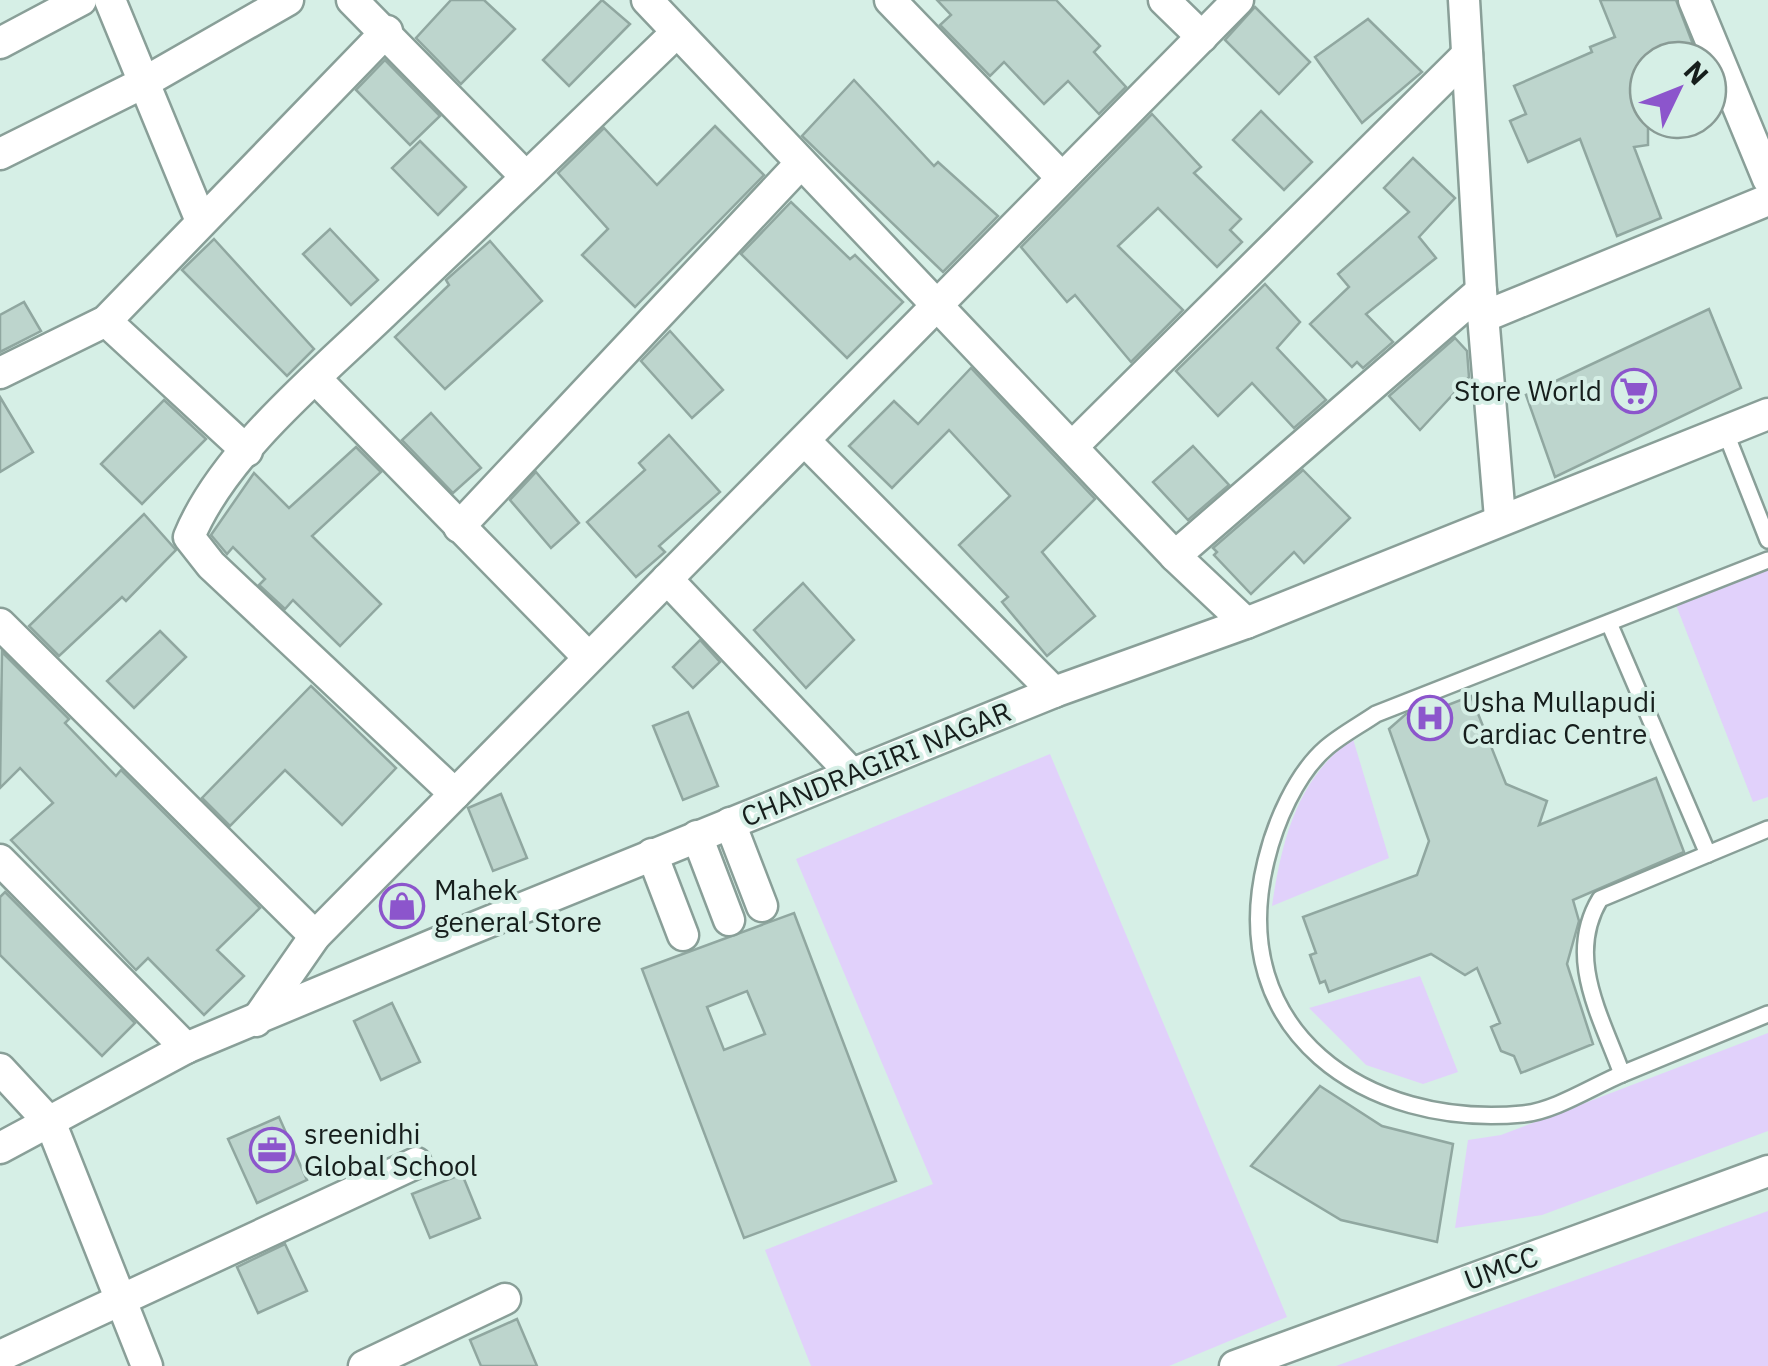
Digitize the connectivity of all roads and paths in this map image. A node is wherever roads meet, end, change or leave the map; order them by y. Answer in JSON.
{"nodes":[{"id":1,"x":81,"y":0,"type":"edge"},
{"id":2,"x":110,"y":0,"type":"edge"},
{"id":3,"x":288,"y":0,"type":"edge"},
{"id":4,"x":352,"y":0,"type":"edge"},
{"id":5,"x":647,"y":0,"type":"edge"},
{"id":6,"x":890,"y":0,"type":"edge"},
{"id":7,"x":1164,"y":0,"type":"edge"},
{"id":8,"x":1238,"y":0,"type":"edge"},
{"id":9,"x":1464,"y":0,"type":"edge"},
{"id":10,"x":1694,"y":0,"type":"edge"},
{"id":11,"x":386,"y":31,"type":"junction"},
{"id":12,"x":678,"y":32,"type":"junction"},
{"id":13,"x":1202,"y":37,"type":"junction"},
{"id":14,"x":0,"y":43,"type":"edge"},
{"id":15,"x":1467,"y":56,"type":"junction"},
{"id":16,"x":142,"y":83,"type":"junction"},
{"id":17,"x":0,"y":154,"type":"edge"},
{"id":18,"x":802,"y":162,"type":"junction"},
{"id":19,"x":526,"y":177,"type":"junction"},
{"id":20,"x":1062,"y":178,"type":"junction"},
{"id":21,"x":1768,"y":179,"type":"edge"},
{"id":22,"x":1768,"y":200,"type":"edge"},
{"id":23,"x":201,"y":221,"type":"junction"},
{"id":24,"x":1482,"y":304,"type":"junction"},
{"id":25,"x":937,"y":306,"type":"junction"},
{"id":26,"x":106,"y":321,"type":"junction"},
{"id":27,"x":0,"y":373,"type":"edge"},
{"id":28,"x":316,"y":379,"type":"junction"},
{"id":29,"x":1768,"y":414,"type":"edge"},
{"id":30,"x":1725,"y":431,"type":"junction"},
{"id":31,"x":806,"y":440,"type":"junction"},
{"id":32,"x":1072,"y":447,"type":"junction"},
{"id":33,"x":247,"y":451,"type":"junction"},
{"id":34,"x":1500,"y":518,"type":"junction"},
{"id":35,"x":459,"y":527,"type":"junction"},
{"id":36,"x":1768,"y":540,"type":"edge"},
{"id":37,"x":1176,"y":556,"type":"junction"},
{"id":38,"x":1768,"y":560,"type":"edge"},
{"id":39,"x":667,"y":579,"type":"junction"},
{"id":40,"x":1609,"y":623,"type":"junction"},
{"id":41,"x":0,"y":624,"type":"edge"},
{"id":42,"x":1246,"y":624,"type":"junction"},
{"id":43,"x":588,"y":657,"type":"junction"},
{"id":44,"x":1054,"y":692,"type":"junction"},
{"id":45,"x":852,"y":774,"type":"junction"},
{"id":46,"x":454,"y":794,"type":"junction"},
{"id":47,"x":730,"y":823,"type":"junction"},
{"id":48,"x":1768,"y":829,"type":"edge"},
{"id":49,"x":696,"y":836,"type":"junction"},
{"id":50,"x":652,"y":854,"type":"junction"},
{"id":51,"x":1708,"y":854,"type":"junction"},
{"id":52,"x":0,"y":860,"type":"edge"},
{"id":53,"x":762,"y":906,"type":"dead end"},
{"id":54,"x":729,"y":920,"type":"dead end"},
{"id":55,"x":682,"y":935,"type":"dead end"},
{"id":56,"x":315,"y":936,"type":"junction"},
{"id":57,"x":1768,"y":1014,"type":"edge"},
{"id":58,"x":256,"y":1021,"type":"junction"},
{"id":59,"x":186,"y":1048,"type":"junction"},
{"id":60,"x":0,"y":1069,"type":"edge"},
{"id":61,"x":1622,"y":1074,"type":"junction"},
{"id":62,"x":51,"y":1124,"type":"junction"},
{"id":63,"x":0,"y":1148,"type":"edge"},
{"id":64,"x":416,"y":1163,"type":"dead end"},
{"id":65,"x":1768,"y":1171,"type":"edge"},
{"id":66,"x":505,"y":1299,"type":"dead end"},
{"id":67,"x":121,"y":1300,"type":"junction"},
{"id":68,"x":0,"y":1356,"type":"edge"},
{"id":69,"x":1246,"y":1364,"type":"edge"},
{"id":70,"x":147,"y":1366,"type":"edge"},
{"id":71,"x":364,"y":1366,"type":"edge"}],
"edges":[{"from":1,"to":14,"type":"street"},
{"from":2,"to":16,"type":"street"},
{"from":3,"to":16,"type":"street"},
{"from":4,"to":11,"type":"street"},
{"from":5,"to":12,"type":"street"},
{"from":6,"to":20,"type":"street"},
{"from":7,"to":13,"type":"street"},
{"from":8,"to":13,"type":"street"},
{"from":9,"to":15,"type":"street"},
{"from":10,"to":21,"type":"street"},
{"from":11,"to":19,"type":"street"},
{"from":11,"to":23,"type":"street"},
{"from":12,"to":18,"type":"street"},
{"from":12,"to":19,"type":"street"},
{"from":13,"to":20,"type":"street"},
{"from":15,"to":24,"type":"street"},
{"from":15,"to":32,"type":"street"},
{"from":16,"to":17,"type":"street"},
{"from":16,"to":23,"type":"street"},
{"from":18,"to":25,"type":"street"},
{"from":18,"to":35,"type":"street"},
{"from":19,"to":28,"type":"street"},
{"from":20,"to":25,"type":"street"},
{"from":22,"to":24,"type":"street"},
{"from":23,"to":26,"type":"street"},
{"from":24,"to":34,"type":"street"},
{"from":24,"to":37,"type":"street"},
{"from":25,"to":31,"type":"street"},
{"from":25,"to":32,"type":"street"},
{"from":26,"to":27,"type":"street"},
{"from":26,"to":33,"type":"street"},
{"from":28,"to":33,"type":"street"},
{"from":28,"to":35,"type":"street"},
{"from":29,"to":30,"type":"street","name":"CHANDRAGIRI NAGAR"},
{"from":30,"to":34,"type":"street","name":"CHANDRAGIRI NAGAR"},
{"from":30,"to":36,"type":"lane"},
{"from":31,"to":39,"type":"street"},
{"from":31,"to":44,"type":"street"},
{"from":32,"to":37,"type":"street"},
{"from":33,"to":46,"type":"street"},
{"from":34,"to":42,"type":"street","name":"CHANDRAGIRI NAGAR"},
{"from":35,"to":43,"type":"street"},
{"from":37,"to":42,"type":"street"},
{"from":38,"to":40,"type":"lane"},
{"from":39,"to":43,"type":"street"},
{"from":39,"to":45,"type":"street"},
{"from":40,"to":51,"type":"lane"},
{"from":40,"to":61,"type":"lane"},
{"from":41,"to":56,"type":"street"},
{"from":42,"to":44,"type":"street","name":"CHANDRAGIRI NAGAR"},
{"from":43,"to":46,"type":"street"},
{"from":44,"to":45,"type":"street","name":"CHANDRAGIRI NAGAR"},
{"from":45,"to":47,"type":"street","name":"CHANDRAGIRI NAGAR"},
{"from":46,"to":56,"type":"street"},
{"from":47,"to":49,"type":"street","name":"CHANDRAGIRI NAGAR"},
{"from":47,"to":53,"type":"street"},
{"from":48,"to":51,"type":"lane"},
{"from":49,"to":50,"type":"street","name":"CHANDRAGIRI NAGAR"},
{"from":49,"to":54,"type":"street"},
{"from":50,"to":55,"type":"street"},
{"from":50,"to":58,"type":"street","name":"CHANDRAGIRI NAGAR"},
{"from":51,"to":61,"type":"lane"},
{"from":52,"to":59,"type":"street"},
{"from":56,"to":58,"type":"street"},
{"from":57,"to":61,"type":"lane"},
{"from":58,"to":59,"type":"street","name":"CHANDRAGIRI NAGAR"},
{"from":59,"to":62,"type":"street","name":"CHANDRAGIRI NAGAR"},
{"from":60,"to":62,"type":"street"},
{"from":62,"to":63,"type":"street","name":"CHANDRAGIRI NAGAR"},
{"from":62,"to":67,"type":"street"},
{"from":64,"to":67,"type":"street"},
{"from":65,"to":69,"type":"street","name":"UMCC"},
{"from":66,"to":71,"type":"street"},
{"from":67,"to":68,"type":"street"},
{"from":67,"to":70,"type":"street"}]}
